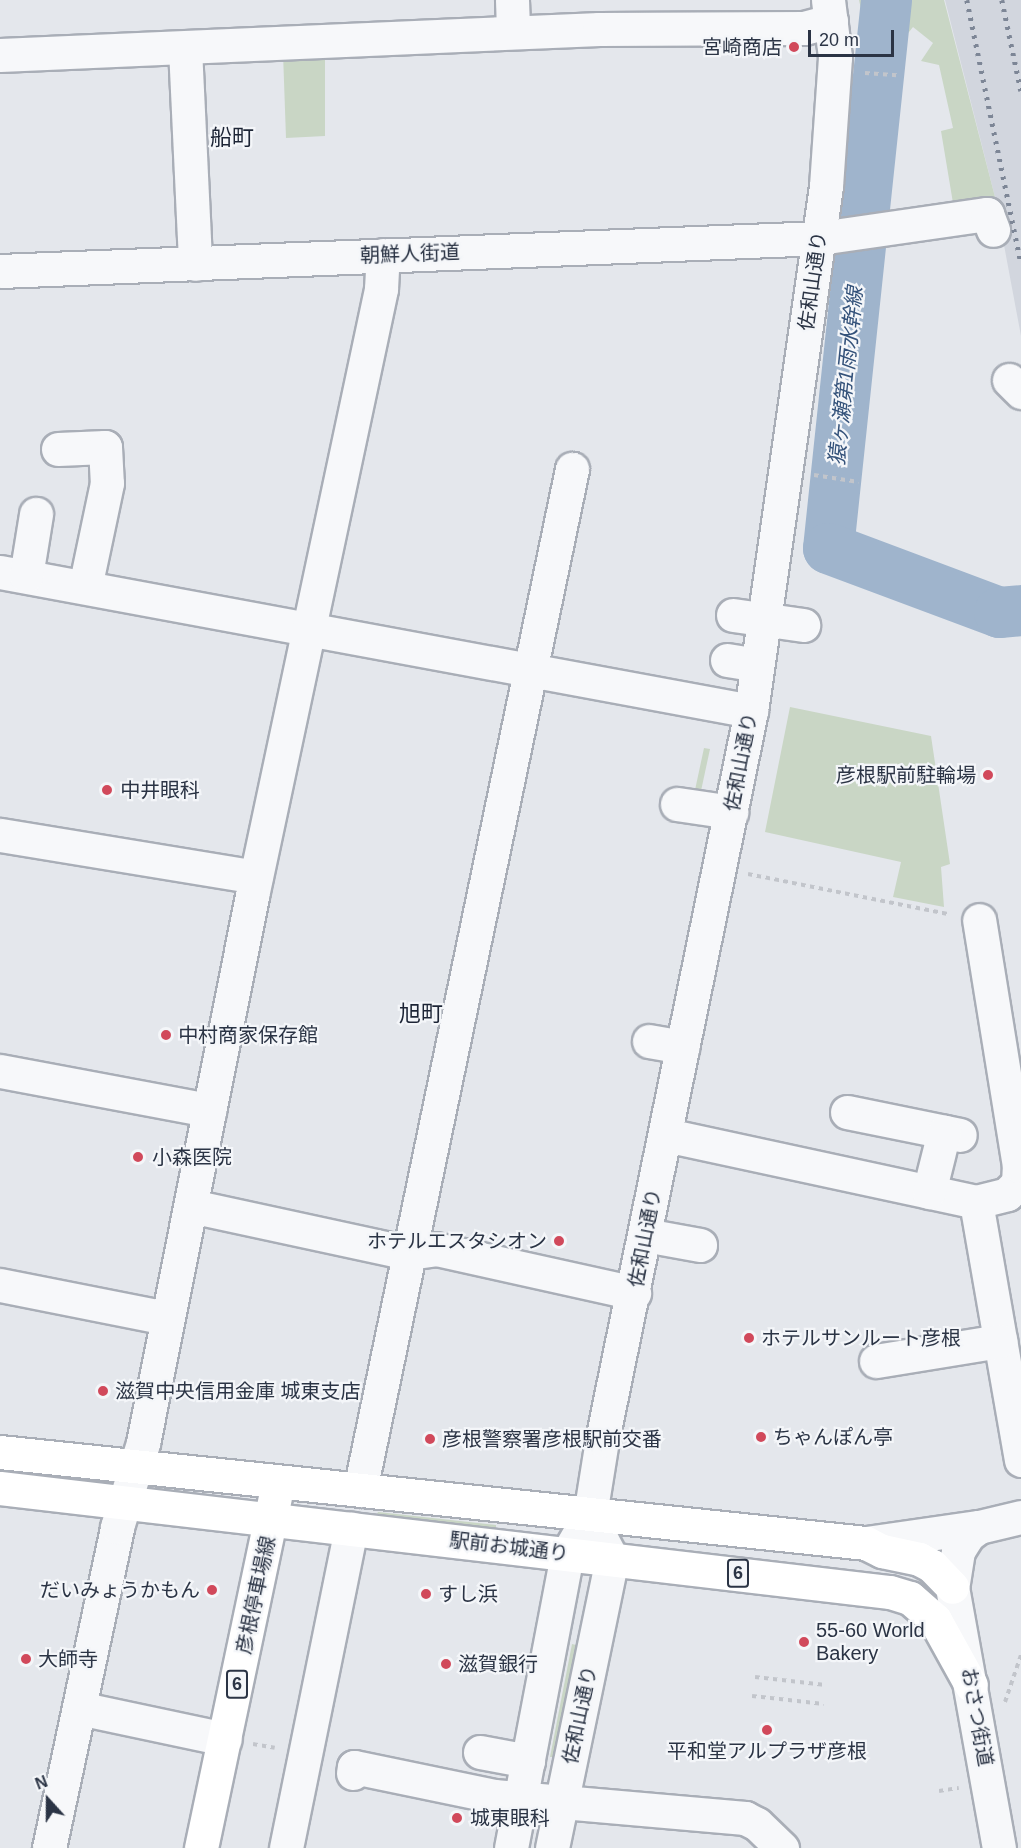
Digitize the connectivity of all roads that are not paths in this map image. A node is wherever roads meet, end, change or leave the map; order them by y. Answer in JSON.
{"nodes":[{"id":1,"x":512,"y":0,"type":"edge"},
{"id":2,"x":829,"y":11,"type":"edge"},
{"id":3,"x":513,"y":32,"type":"junction"},
{"id":4,"x":178,"y":45,"type":"junction"},
{"id":5,"x":0,"y":55,"type":"edge"},
{"id":6,"x":993,"y":230,"type":"dead end"},
{"id":7,"x":850,"y":234,"type":"junction"},
{"id":8,"x":383,"y":255,"type":"junction"},
{"id":9,"x":195,"y":264,"type":"junction"},
{"id":10,"x":5,"y":274,"type":"edge"},
{"id":11,"x":58,"y":449,"type":"dead end"},
{"id":12,"x":572,"y":469,"type":"dead end"},
{"id":13,"x":36,"y":514,"type":"dead end"},
{"id":14,"x":59,"y":583,"type":"edge"},
{"id":15,"x":749,"y":617,"type":"junction"},
{"id":16,"x":803,"y":625,"type":"dead end"},
{"id":17,"x":310,"y":626,"type":"junction"},
{"id":18,"x":534,"y":669,"type":"junction"},
{"id":19,"x":750,"y":711,"type":"junction"},
{"id":20,"x":677,"y":804,"type":"dead end"},
{"id":21,"x":731,"y":812,"type":"junction"},
{"id":22,"x":10,"y":835,"type":"edge"},
{"id":23,"x":250,"y":890,"type":"junction"},
{"id":24,"x":979,"y":920,"type":"road end"},
{"id":25,"x":649,"y":1041,"type":"dead end"},
{"id":26,"x":682,"y":1047,"type":"junction"},
{"id":27,"x":0,"y":1071,"type":"edge"},
{"id":28,"x":208,"y":1110,"type":"junction"},
{"id":29,"x":846,"y":1112,"type":"dead end"},
{"id":30,"x":666,"y":1135,"type":"junction"},
{"id":31,"x":1019,"y":1185,"type":"edge"},
{"id":32,"x":902,"y":1192,"type":"junction"},
{"id":33,"x":976,"y":1202,"type":"junction"},
{"id":34,"x":191,"y":1206,"type":"junction"},
{"id":35,"x":645,"y":1235,"type":"junction"},
{"id":36,"x":700,"y":1245,"type":"dead end"},
{"id":37,"x":410,"y":1253,"type":"junction"},
{"id":38,"x":0,"y":1285,"type":"edge"},
{"id":39,"x":634,"y":1293,"type":"junction"},
{"id":40,"x":167,"y":1318,"type":"junction"},
{"id":41,"x":1000,"y":1341,"type":"junction"},
{"id":42,"x":876,"y":1361,"type":"dead end"},
{"id":43,"x":0,"y":1452,"type":"edge"},
{"id":44,"x":1021,"y":1460,"type":"edge"},
{"id":45,"x":134,"y":1468,"type":"junction"},
{"id":46,"x":278,"y":1482,"type":"junction"},
{"id":47,"x":0,"y":1488,"type":"edge"},
{"id":48,"x":360,"y":1490,"type":"junction"},
{"id":49,"x":124,"y":1502,"type":"junction"},
{"id":50,"x":590,"y":1515,"type":"junction"},
{"id":51,"x":1021,"y":1517,"type":"edge"},
{"id":52,"x":272,"y":1520,"type":"junction"},
{"id":53,"x":979,"y":1527,"type":"junction"},
{"id":54,"x":351,"y":1529,"type":"junction"},
{"id":55,"x":866,"y":1543,"type":"junction"},
{"id":56,"x":567,"y":1554,"type":"junction"},
{"id":57,"x":612,"y":1559,"type":"junction"},
{"id":58,"x":952,"y":1587,"type":"junction"},
{"id":59,"x":971,"y":1685,"type":"junction"},
{"id":60,"x":79,"y":1708,"type":"junction"},
{"id":61,"x":225,"y":1739,"type":"junction"},
{"id":62,"x":480,"y":1752,"type":"dead end"},
{"id":63,"x":528,"y":1761,"type":"junction"},
{"id":64,"x":353,"y":1770,"type":"dead end"},
{"id":65,"x":521,"y":1797,"type":"junction"},
{"id":66,"x":562,"y":1800,"type":"junction"},
{"id":67,"x":1008,"y":1811,"type":"edge"},
{"id":68,"x":48,"y":1840,"type":"edge"},
{"id":69,"x":201,"y":1848,"type":"edge"},
{"id":70,"x":286,"y":1848,"type":"edge"},
{"id":71,"x":511,"y":1848,"type":"edge"},
{"id":72,"x":552,"y":1848,"type":"edge"},
{"id":73,"x":782,"y":1848,"type":"edge"},
{"id":74,"x":999,"y":1848,"type":"edge"}],
"edges":[{"from":1,"to":3,"type":"street"},
{"from":2,"to":3,"type":"street"},
{"from":2,"to":7,"type":"street","name":"佐和山通り"},
{"from":3,"to":4,"type":"street"},
{"from":4,"to":5,"type":"street"},
{"from":4,"to":9,"type":"street"},
{"from":6,"to":7,"type":"street","name":"朝鮮人街道"},
{"from":7,"to":8,"type":"street","name":"朝鮮人街道"},
{"from":7,"to":15,"type":"street","name":"佐和山通り"},
{"from":8,"to":9,"type":"street","name":"朝鮮人街道"},
{"from":8,"to":17,"type":"street"},
{"from":9,"to":10,"type":"street","name":"朝鮮人街道"},
{"from":11,"to":14,"type":"street"},
{"from":12,"to":18,"type":"street"},
{"from":13,"to":14,"type":"street"},
{"from":14,"to":17,"type":"street"},
{"from":15,"to":16,"type":"street"},
{"from":15,"to":19,"type":"street","name":"佐和山通り"},
{"from":17,"to":18,"type":"street"},
{"from":17,"to":23,"type":"street"},
{"from":18,"to":19,"type":"street"},
{"from":18,"to":37,"type":"street"},
{"from":19,"to":21,"type":"street","name":"佐和山通り"},
{"from":20,"to":21,"type":"street"},
{"from":21,"to":26,"type":"street","name":"佐和山通り"},
{"from":22,"to":23,"type":"street"},
{"from":23,"to":28,"type":"street"},
{"from":24,"to":31,"type":"street"},
{"from":25,"to":26,"type":"street"},
{"from":26,"to":30,"type":"street","name":"佐和山通り"},
{"from":27,"to":28,"type":"street"},
{"from":28,"to":34,"type":"street"},
{"from":29,"to":32,"type":"street"},
{"from":30,"to":32,"type":"street"},
{"from":30,"to":35,"type":"street","name":"佐和山通り"},
{"from":31,"to":33,"type":"street"},
{"from":32,"to":33,"type":"street"},
{"from":33,"to":41,"type":"street"},
{"from":34,"to":37,"type":"street"},
{"from":34,"to":40,"type":"street"},
{"from":35,"to":36,"type":"street"},
{"from":35,"to":39,"type":"street","name":"佐和山通り"},
{"from":37,"to":39,"type":"street"},
{"from":37,"to":48,"type":"street"},
{"from":38,"to":40,"type":"street"},
{"from":39,"to":50,"type":"street","name":"佐和山通り"},
{"from":40,"to":45,"type":"street"},
{"from":41,"to":42,"type":"street"},
{"from":41,"to":44,"type":"street"},
{"from":43,"to":45,"type":"main road","name":"駅前お城通り"},
{"from":45,"to":46,"type":"main road","name":"駅前お城通り"},
{"from":45,"to":49,"type":"street"},
{"from":46,"to":48,"type":"main road","name":"駅前お城通り","number":"6"},
{"from":46,"to":52,"type":"main road","name":"彦根停車場線","number":"6"},
{"from":47,"to":49,"type":"main road","name":"駅前お城通り"},
{"from":48,"to":50,"type":"main road","name":"駅前お城通り","number":"6"},
{"from":49,"to":52,"type":"main road","name":"駅前お城通り"},
{"from":49,"to":60,"type":"street"},
{"from":50,"to":55,"type":"main road","name":"駅前お城通り","number":"6"},
{"from":50,"to":56,"type":"street","name":"佐和山通り"},
{"from":50,"to":57,"type":"street"},
{"from":51,"to":53,"type":"street"},
{"from":52,"to":54,"type":"main road","name":"駅前お城通り","number":"6"},
{"from":52,"to":61,"type":"main road","name":"彦根停車場線","number":"6"},
{"from":53,"to":55,"type":"street"},
{"from":53,"to":58,"type":"street"},
{"from":54,"to":56,"type":"main road","name":"駅前お城通り","number":"6"},
{"from":54,"to":70,"type":"street"},
{"from":55,"to":58,"type":"main road","name":"駅前お城通り","number":"6"},
{"from":56,"to":57,"type":"main road","name":"駅前お城通り","number":"6"},
{"from":56,"to":63,"type":"street","name":"佐和山通り"},
{"from":57,"to":59,"type":"main road","name":"駅前お城通り","number":"6"},
{"from":57,"to":66,"type":"street","name":"佐和山通り"},
{"from":58,"to":59,"type":"street","name":"おさつ街道"},
{"from":59,"to":67,"type":"street","name":"おさつ街道"},
{"from":60,"to":61,"type":"street"},
{"from":60,"to":68,"type":"street"},
{"from":61,"to":69,"type":"main road","name":"彦根停車場線","number":"6"},
{"from":62,"to":63,"type":"street"},
{"from":63,"to":65,"type":"street","name":"佐和山通り"},
{"from":64,"to":65,"type":"street"},
{"from":65,"to":66,"type":"street"},
{"from":65,"to":71,"type":"street","name":"佐和山通り"},
{"from":66,"to":72,"type":"street","name":"佐和山通り"},
{"from":66,"to":73,"type":"street"},
{"from":67,"to":74,"type":"street","name":"おさつ街道"}]}
